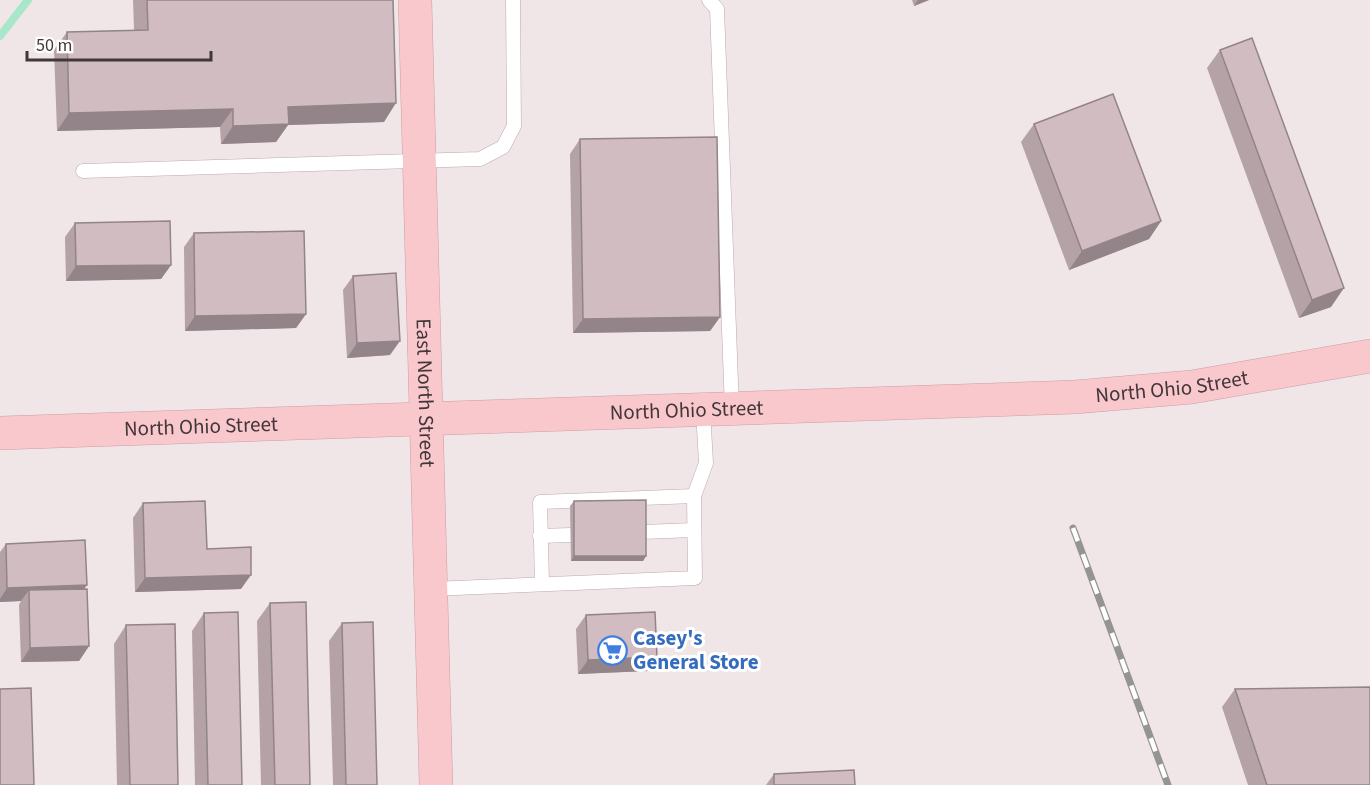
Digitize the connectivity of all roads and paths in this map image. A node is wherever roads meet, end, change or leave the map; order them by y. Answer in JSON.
{"nodes":[{"id":1,"x":415,"y":0,"type":"edge"},
{"id":2,"x":513,"y":0,"type":"edge"},
{"id":3,"x":709,"y":0,"type":"edge"},
{"id":4,"x":420,"y":162,"type":"junction"},
{"id":5,"x":83,"y":171,"type":"dead end"},
{"id":6,"x":1370,"y":356,"type":"edge"},
{"id":7,"x":717,"y":410,"type":"junction"},
{"id":8,"x":428,"y":420,"type":"junction"},
{"id":9,"x":0,"y":434,"type":"edge"},
{"id":10,"x":694,"y":496,"type":"junction"},
{"id":11,"x":694,"y":530,"type":"junction"},
{"id":12,"x":642,"y":532,"type":"edge"},
{"id":13,"x":570,"y":535,"type":"dead end"},
{"id":14,"x":540,"y":536,"type":"junction"},
{"id":15,"x":542,"y":584,"type":"junction"},
{"id":16,"x":431,"y":589,"type":"junction"},
{"id":17,"x":436,"y":785,"type":"edge"}],
"edges":[{"from":1,"to":4,"type":"main road","name":"East North Street"},
{"from":2,"to":4,"type":"lane"},
{"from":3,"to":7,"type":"lane"},
{"from":4,"to":5,"type":"lane"},
{"from":4,"to":8,"type":"main road","name":"East North Street"},
{"from":6,"to":7,"type":"main road","name":"North Ohio Street"},
{"from":7,"to":8,"type":"main road","name":"North Ohio Street"},
{"from":7,"to":10,"type":"lane"},
{"from":8,"to":9,"type":"main road","name":"North Ohio Street"},
{"from":8,"to":16,"type":"main road","name":"East North Street"},
{"from":10,"to":11,"type":"lane"},
{"from":10,"to":14,"type":"lane"},
{"from":11,"to":12,"type":"lane"},
{"from":11,"to":15,"type":"lane"},
{"from":13,"to":14,"type":"lane"},
{"from":14,"to":15,"type":"lane"},
{"from":15,"to":16,"type":"lane"},
{"from":16,"to":17,"type":"main road","name":"East North Street"}]}
